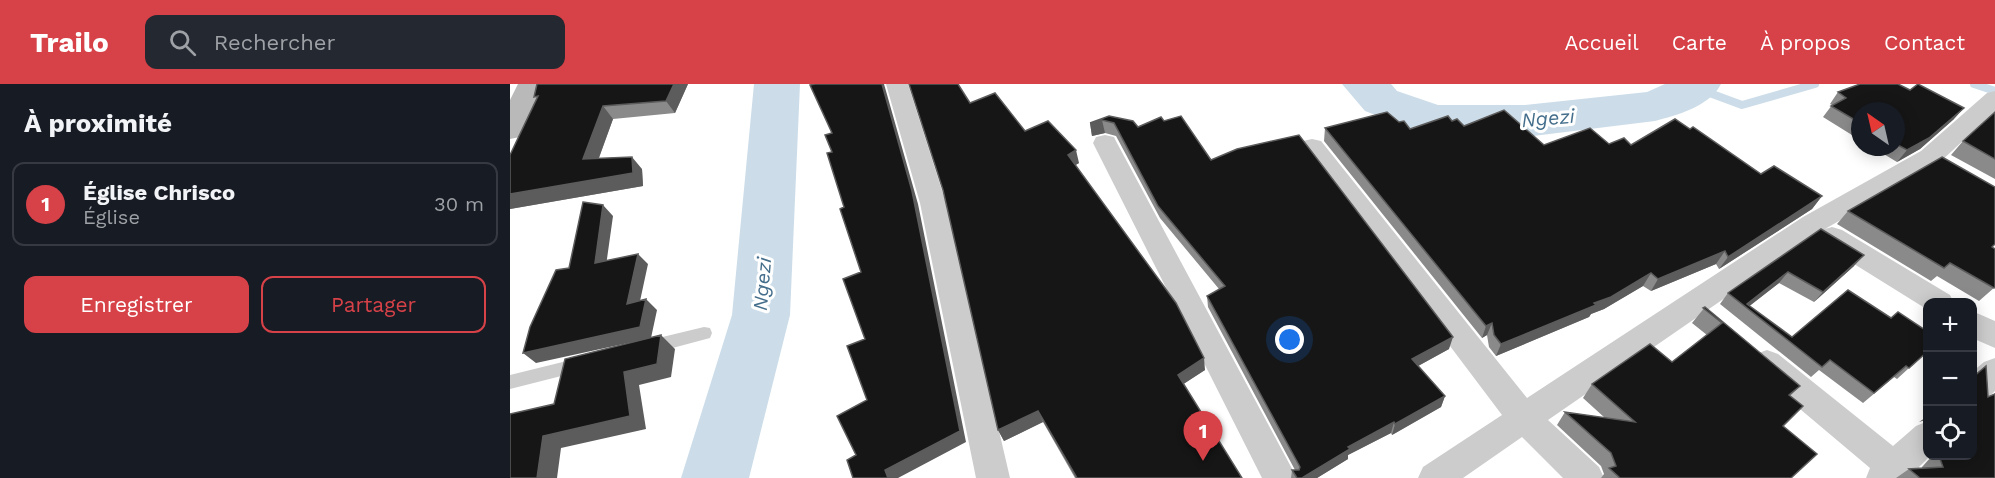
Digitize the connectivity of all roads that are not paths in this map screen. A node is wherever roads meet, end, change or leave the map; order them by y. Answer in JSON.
{"nodes":[{"id":1,"x":897,"y":84,"type":"edge"},
{"id":2,"x":536,"y":86,"type":"edge"},
{"id":3,"x":1995,"y":98,"type":"edge"},
{"id":4,"x":510,"y":130,"type":"edge"},
{"id":5,"x":1105,"y":143,"type":"dead end"},
{"id":6,"x":1312,"y":147,"type":"dead end"},
{"id":7,"x":1812,"y":224,"type":"junction"},
{"id":8,"x":1932,"y":298,"type":"edge"},
{"id":9,"x":1977,"y":326,"type":"edge"},
{"id":10,"x":704,"y":333,"type":"dead end"},
{"id":11,"x":1995,"y":336,"type":"edge"},
{"id":12,"x":1741,"y":341,"type":"edge"},
{"id":13,"x":635,"y":351,"type":"edge"},
{"id":14,"x":601,"y":359,"type":"edge"},
{"id":15,"x":1995,"y":371,"type":"edge"},
{"id":16,"x":510,"y":382,"type":"edge"},
{"id":17,"x":1977,"y":388,"type":"edge"},
{"id":18,"x":1523,"y":417,"type":"junction"},
{"id":19,"x":1923,"y":442,"type":"edge"},
{"id":20,"x":1894,"y":475,"type":"edge"},
{"id":21,"x":993,"y":478,"type":"edge"},
{"id":22,"x":1280,"y":478,"type":"edge"},
{"id":23,"x":1435,"y":478,"type":"edge"},
{"id":24,"x":1587,"y":478,"type":"edge"}],
"edges":[{"from":1,"to":21,"type":"street"},
{"from":2,"to":4,"type":"street"},
{"from":3,"to":7,"type":"street"},
{"from":5,"to":22,"type":"street"},
{"from":6,"to":18,"type":"street"},
{"from":7,"to":8,"type":"street"},
{"from":7,"to":18,"type":"street"},
{"from":9,"to":11,"type":"street"},
{"from":10,"to":13,"type":"lane"},
{"from":12,"to":20,"type":"street"},
{"from":14,"to":16,"type":"lane"},
{"from":15,"to":17,"type":"street"},
{"from":18,"to":23,"type":"street"},
{"from":18,"to":24,"type":"street"},
{"from":19,"to":20,"type":"street"}]}
